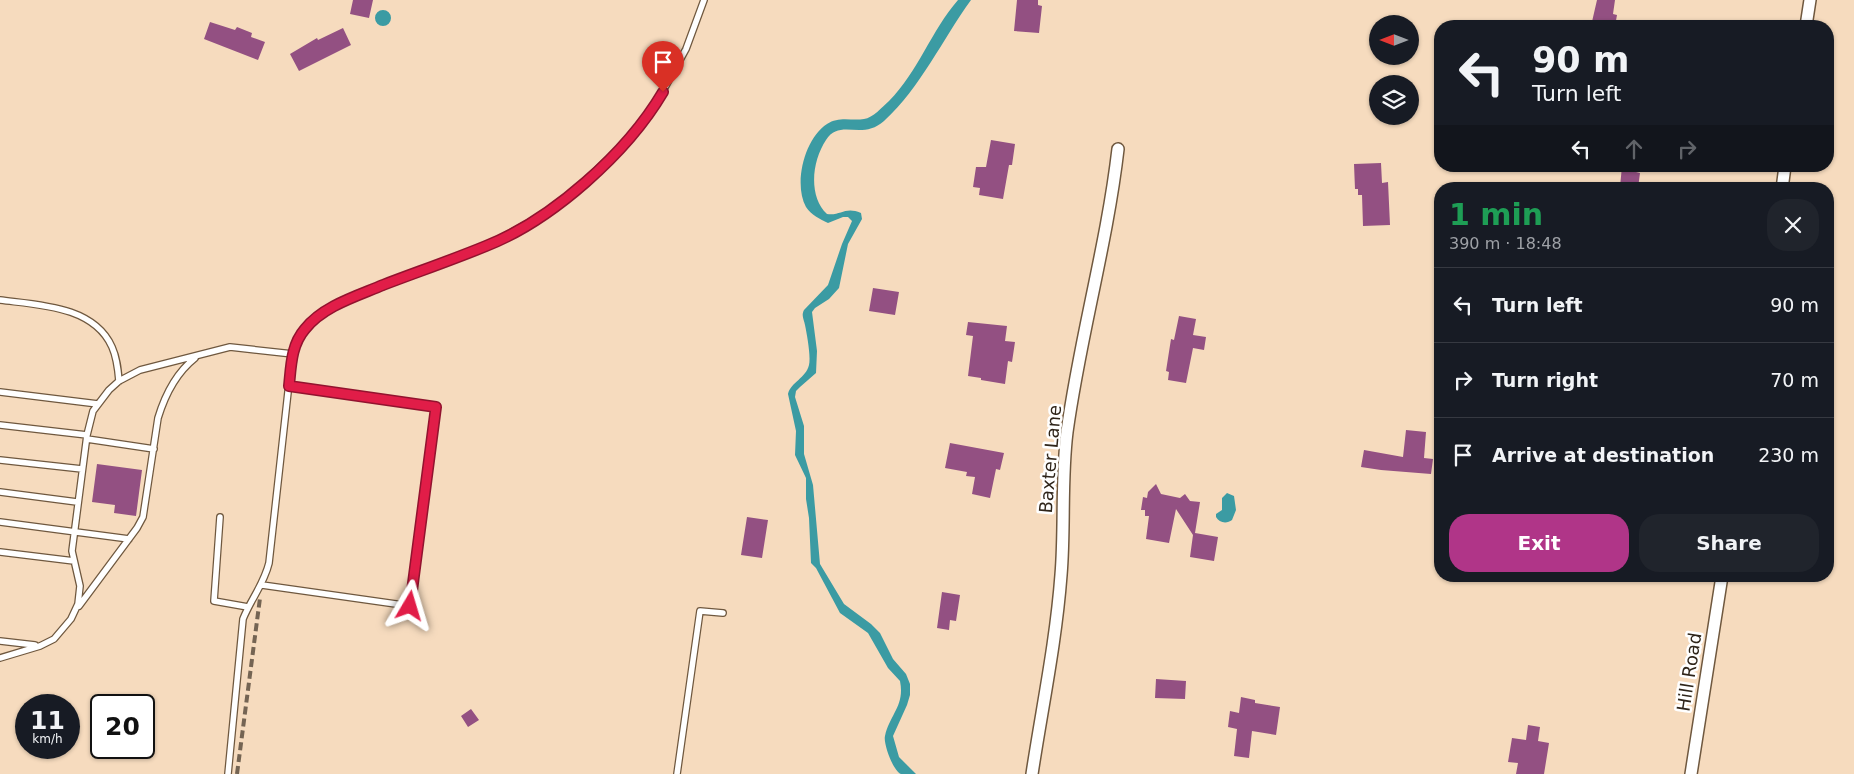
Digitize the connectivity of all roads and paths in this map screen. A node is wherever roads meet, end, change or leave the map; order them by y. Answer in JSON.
{"nodes":[{"id":1,"x":704,"y":0,"type":"edge"},
{"id":2,"x":1810,"y":0,"type":"edge"},
{"id":3,"x":1807,"y":20,"type":"edge"},
{"id":4,"x":1118,"y":149,"type":"dead end"},
{"id":5,"x":0,"y":300,"type":"edge"},
{"id":6,"x":293,"y":354,"type":"junction"},
{"id":7,"x":198,"y":356,"type":"junction"},
{"id":8,"x":119,"y":381,"type":"junction"},
{"id":9,"x":289,"y":386,"type":"junction"},
{"id":10,"x":0,"y":392,"type":"edge"},
{"id":11,"x":98,"y":404,"type":"junction"},
{"id":12,"x":0,"y":425,"type":"edge"},
{"id":13,"x":87,"y":437,"type":"junction"},
{"id":14,"x":154,"y":449,"type":"junction"},
{"id":15,"x":0,"y":460,"type":"edge"},
{"id":16,"x":82,"y":469,"type":"junction"},
{"id":17,"x":0,"y":492,"type":"edge"},
{"id":18,"x":78,"y":502,"type":"junction"},
{"id":19,"x":220,"y":516,"type":"dead end"},
{"id":20,"x":0,"y":522,"type":"edge"},
{"id":21,"x":74,"y":531,"type":"junction"},
{"id":22,"x":129,"y":539,"type":"junction"},
{"id":23,"x":0,"y":552,"type":"edge"},
{"id":24,"x":74,"y":561,"type":"junction"},
{"id":25,"x":1721,"y":582,"type":"edge"},
{"id":26,"x":262,"y":585,"type":"junction"},
{"id":27,"x":248,"y":606,"type":"junction"},
{"id":28,"x":75,"y":611,"type":"junction"},
{"id":29,"x":723,"y":613,"type":"dead end"},
{"id":30,"x":0,"y":641,"type":"edge"},
{"id":31,"x":40,"y":646,"type":"junction"},
{"id":32,"x":0,"y":658,"type":"edge"},
{"id":33,"x":228,"y":774,"type":"edge"},
{"id":34,"x":677,"y":774,"type":"edge"},
{"id":35,"x":1032,"y":774,"type":"edge"},
{"id":36,"x":1691,"y":774,"type":"edge"}],
"edges":[{"from":1,"to":6,"type":"lane"},
{"from":2,"to":3,"type":"street"},
{"from":4,"to":35,"type":"street","name":"Baxter Lane"},
{"from":5,"to":8,"type":"lane"},
{"from":6,"to":7,"type":"lane"},
{"from":6,"to":9,"type":"lane"},
{"from":7,"to":8,"type":"lane"},
{"from":7,"to":14,"type":"lane"},
{"from":8,"to":11,"type":"lane"},
{"from":9,"to":26,"type":"lane"},
{"from":9,"to":26,"type":"lane"},
{"from":10,"to":11,"type":"lane"},
{"from":11,"to":13,"type":"lane"},
{"from":12,"to":13,"type":"lane"},
{"from":13,"to":14,"type":"lane"},
{"from":13,"to":16,"type":"lane"},
{"from":14,"to":22,"type":"lane"},
{"from":15,"to":16,"type":"lane"},
{"from":16,"to":18,"type":"lane"},
{"from":17,"to":18,"type":"lane"},
{"from":18,"to":21,"type":"lane"},
{"from":19,"to":27,"type":"lane"},
{"from":20,"to":21,"type":"lane"},
{"from":21,"to":22,"type":"lane"},
{"from":21,"to":24,"type":"lane"},
{"from":22,"to":28,"type":"lane"},
{"from":23,"to":24,"type":"lane"},
{"from":24,"to":28,"type":"lane"},
{"from":25,"to":36,"type":"street","name":"Hill Road"},
{"from":26,"to":27,"type":"lane"},
{"from":27,"to":33,"type":"lane"},
{"from":28,"to":31,"type":"lane"},
{"from":29,"to":34,"type":"lane"},
{"from":30,"to":31,"type":"lane"},
{"from":31,"to":32,"type":"lane"}]}
